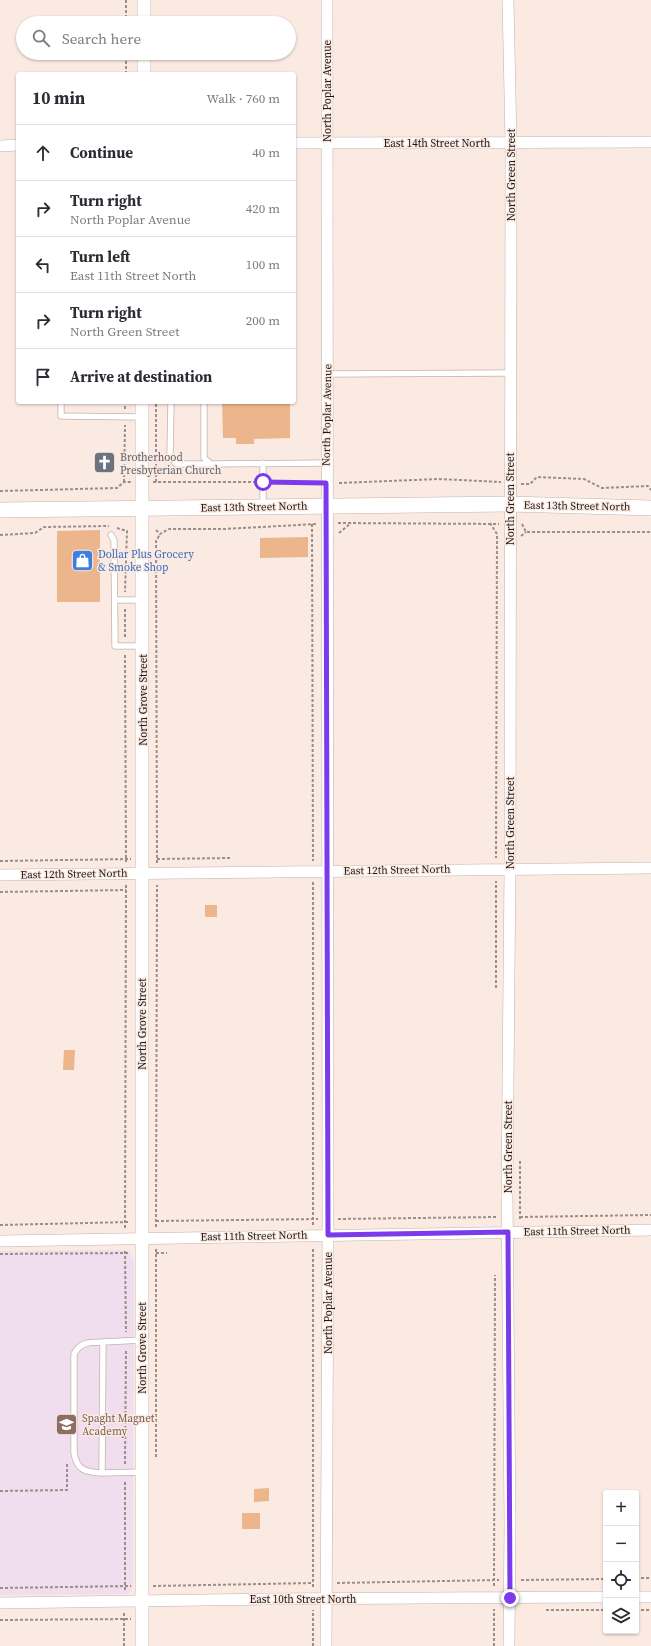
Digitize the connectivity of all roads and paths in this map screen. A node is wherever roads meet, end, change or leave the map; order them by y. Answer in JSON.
{"nodes":[{"id":1,"x":126,"y":0,"type":"edge"},
{"id":2,"x":144,"y":0,"type":"edge"},
{"id":3,"x":327,"y":0,"type":"edge"},
{"id":4,"x":508,"y":0,"type":"edge"},
{"id":5,"x":126,"y":16,"type":"edge"},
{"id":6,"x":144,"y":16,"type":"edge"},
{"id":7,"x":126,"y":60,"type":"edge"},
{"id":8,"x":144,"y":60,"type":"edge"},
{"id":9,"x":126,"y":72,"type":"edge"},
{"id":10,"x":144,"y":72,"type":"edge"},
{"id":11,"x":511,"y":142,"type":"junction"},
{"id":12,"x":651,"y":142,"type":"edge"},
{"id":13,"x":296,"y":143,"type":"edge"},
{"id":14,"x":328,"y":143,"type":"junction"},
{"id":15,"x":16,"y":145,"type":"edge"},
{"id":16,"x":0,"y":146,"type":"edge"},
{"id":17,"x":510,"y":373,"type":"junction"},
{"id":18,"x":328,"y":374,"type":"junction"},
{"id":19,"x":61,"y":404,"type":"edge"},
{"id":20,"x":125,"y":404,"type":"edge"},
{"id":21,"x":142,"y":404,"type":"edge"},
{"id":22,"x":156,"y":404,"type":"edge"},
{"id":23,"x":170,"y":404,"type":"edge"},
{"id":24,"x":204,"y":404,"type":"edge"},
{"id":25,"x":125,"y":417,"type":"junction"},
{"id":26,"x":142,"y":417,"type":"junction"},
{"id":27,"x":327,"y":463,"type":"junction"},
{"id":28,"x":211,"y":464,"type":"junction"},
{"id":29,"x":263,"y":464,"type":"junction"},
{"id":30,"x":124,"y":482,"type":"junction"},
{"id":31,"x":142,"y":482,"type":"junction"},
{"id":32,"x":156,"y":482,"type":"junction"},
{"id":33,"x":263,"y":482,"type":"junction"},
{"id":34,"x":326,"y":483,"type":"junction"},
{"id":35,"x":510,"y":483,"type":"junction"},
{"id":36,"x":651,"y":490,"type":"edge"},
{"id":37,"x":0,"y":491,"type":"edge"},
{"id":38,"x":510,"y":504,"type":"junction"},
{"id":39,"x":326,"y":506,"type":"junction"},
{"id":40,"x":263,"y":507,"type":"junction"},
{"id":41,"x":651,"y":508,"type":"edge"},
{"id":42,"x":142,"y":509,"type":"junction"},
{"id":43,"x":0,"y":510,"type":"edge"},
{"id":44,"x":312,"y":524,"type":"junction"},
{"id":45,"x":326,"y":524,"type":"junction"},
{"id":46,"x":510,"y":524,"type":"junction"},
{"id":47,"x":156,"y":530,"type":"dead end"},
{"id":48,"x":651,"y":532,"type":"edge"},
{"id":49,"x":160,"y":534,"type":"junction"},
{"id":50,"x":0,"y":535,"type":"edge"},
{"id":51,"x":111,"y":535,"type":"dead end"},
{"id":52,"x":115,"y":600,"type":"junction"},
{"id":53,"x":125,"y":600,"type":"junction"},
{"id":54,"x":142,"y":600,"type":"junction"},
{"id":55,"x":125,"y":646,"type":"junction"},
{"id":56,"x":143,"y":646,"type":"junction"},
{"id":57,"x":231,"y":858,"type":"dead end"},
{"id":58,"x":126,"y":859,"type":"junction"},
{"id":59,"x":142,"y":859,"type":"junction"},
{"id":60,"x":157,"y":859,"type":"junction"},
{"id":61,"x":0,"y":861,"type":"edge"},
{"id":62,"x":651,"y":868,"type":"edge"},
{"id":63,"x":510,"y":869,"type":"junction"},
{"id":64,"x":313,"y":871,"type":"junction"},
{"id":65,"x":328,"y":871,"type":"junction"},
{"id":66,"x":126,"y":873,"type":"junction"},
{"id":67,"x":142,"y":873,"type":"junction"},
{"id":68,"x":157,"y":873,"type":"junction"},
{"id":69,"x":0,"y":875,"type":"edge"},
{"id":70,"x":126,"y":890,"type":"junction"},
{"id":71,"x":0,"y":892,"type":"edge"},
{"id":72,"x":651,"y":1230,"type":"edge"},
{"id":73,"x":508,"y":1232,"type":"junction"},
{"id":74,"x":313,"y":1235,"type":"junction"},
{"id":75,"x":328,"y":1235,"type":"junction"},
{"id":76,"x":125,"y":1238,"type":"junction"},
{"id":77,"x":142,"y":1238,"type":"junction"},
{"id":78,"x":156,"y":1238,"type":"junction"},
{"id":79,"x":0,"y":1241,"type":"edge"},
{"id":80,"x":156,"y":1252,"type":"junction"},
{"id":81,"x":167,"y":1252,"type":"dead end"},
{"id":82,"x":125,"y":1253,"type":"junction"},
{"id":83,"x":142,"y":1253,"type":"junction"},
{"id":84,"x":0,"y":1254,"type":"edge"},
{"id":85,"x":142,"y":1340,"type":"junction"},
{"id":86,"x":126,"y":1341,"type":"junction"},
{"id":87,"x":103,"y":1342,"type":"junction"},
{"id":88,"x":156,"y":1458,"type":"dead end"},
{"id":89,"x":125,"y":1472,"type":"junction"},
{"id":90,"x":142,"y":1472,"type":"junction"},
{"id":91,"x":102,"y":1473,"type":"junction"},
{"id":92,"x":639,"y":1578,"type":"edge"},
{"id":93,"x":651,"y":1578,"type":"edge"},
{"id":94,"x":603,"y":1579,"type":"edge"},
{"id":95,"x":510,"y":1580,"type":"junction"},
{"id":96,"x":313,"y":1583,"type":"junction"},
{"id":97,"x":327,"y":1583,"type":"junction"},
{"id":98,"x":125,"y":1586,"type":"junction"},
{"id":99,"x":148,"y":1586,"type":"junction"},
{"id":100,"x":0,"y":1588,"type":"edge"},
{"id":101,"x":603,"y":1597,"type":"edge"},
{"id":102,"x":639,"y":1597,"type":"edge"},
{"id":103,"x":651,"y":1597,"type":"edge"},
{"id":104,"x":313,"y":1598,"type":"junction"},
{"id":105,"x":327,"y":1598,"type":"junction"},
{"id":106,"x":510,"y":1598,"type":"junction"},
{"id":107,"x":148,"y":1600,"type":"junction"},
{"id":108,"x":124,"y":1601,"type":"junction"},
{"id":109,"x":0,"y":1603,"type":"edge"},
{"id":110,"x":544,"y":1610,"type":"dead end"},
{"id":111,"x":603,"y":1610,"type":"edge"},
{"id":112,"x":639,"y":1610,"type":"edge"},
{"id":113,"x":651,"y":1610,"type":"edge"},
{"id":114,"x":124,"y":1619,"type":"junction"},
{"id":115,"x":142,"y":1619,"type":"junction"},
{"id":116,"x":0,"y":1620,"type":"edge"},
{"id":117,"x":124,"y":1646,"type":"edge"},
{"id":118,"x":142,"y":1646,"type":"edge"},
{"id":119,"x":313,"y":1646,"type":"edge"},
{"id":120,"x":326,"y":1646,"type":"edge"},
{"id":121,"x":509,"y":1646,"type":"edge"}],
"edges":[{"from":1,"to":5,"type":"path"},
{"from":2,"to":6,"type":"street"},
{"from":3,"to":14,"type":"street","name":"North Poplar Avenue"},
{"from":4,"to":11,"type":"street","name":"North Green Street"},
{"from":7,"to":9,"type":"path"},
{"from":8,"to":10,"type":"street"},
{"from":11,"to":12,"type":"street","name":"East 14th Street North"},
{"from":11,"to":14,"type":"street","name":"East 14th Street North"},
{"from":11,"to":17,"type":"street","name":"North Green Street"},
{"from":13,"to":14,"type":"street","name":"East 14th Street North"},
{"from":14,"to":18,"type":"street","name":"North Poplar Avenue"},
{"from":15,"to":16,"type":"street"},
{"from":17,"to":18,"type":"lane"},
{"from":17,"to":35,"type":"street","name":"North Green Street"},
{"from":18,"to":27,"type":"street","name":"North Poplar Avenue"},
{"from":19,"to":25,"type":"lane"},
{"from":20,"to":25,"type":"path"},
{"from":21,"to":26,"type":"street","name":"North Grove Street"},
{"from":22,"to":32,"type":"path"},
{"from":23,"to":28,"type":"lane"},
{"from":24,"to":28,"type":"lane"},
{"from":25,"to":26,"type":"lane"},
{"from":25,"to":30,"type":"path"},
{"from":26,"to":31,"type":"street","name":"North Grove Street"},
{"from":27,"to":29,"type":"lane"},
{"from":27,"to":34,"type":"street","name":"North Poplar Avenue"},
{"from":28,"to":29,"type":"lane"},
{"from":29,"to":33,"type":"lane"},
{"from":30,"to":31,"type":"path"},
{"from":30,"to":37,"type":"path"},
{"from":31,"to":32,"type":"path"},
{"from":31,"to":42,"type":"street","name":"North Grove Street"},
{"from":32,"to":33,"type":"path"},
{"from":33,"to":34,"type":"path"},
{"from":33,"to":40,"type":"lane"},
{"from":34,"to":35,"type":"path"},
{"from":34,"to":39,"type":"street","name":"North Poplar Avenue"},
{"from":35,"to":36,"type":"path"},
{"from":35,"to":38,"type":"street","name":"North Green Street"},
{"from":38,"to":39,"type":"main road","name":"East 13th Street North"},
{"from":38,"to":41,"type":"main road","name":"East 13th Street North"},
{"from":38,"to":46,"type":"street","name":"North Green Street"},
{"from":39,"to":40,"type":"main road","name":"East 13th Street North"},
{"from":39,"to":45,"type":"street","name":"North Poplar Avenue"},
{"from":40,"to":42,"type":"main road","name":"East 13th Street North"},
{"from":42,"to":43,"type":"main road","name":"East 13th Street North"},
{"from":42,"to":54,"type":"street","name":"North Grove Street"},
{"from":44,"to":45,"type":"path"},
{"from":44,"to":49,"type":"path"},
{"from":44,"to":64,"type":"path"},
{"from":45,"to":46,"type":"path"},
{"from":45,"to":65,"type":"street","name":"North Poplar Avenue"},
{"from":46,"to":48,"type":"path"},
{"from":46,"to":63,"type":"street","name":"North Green Street"},
{"from":47,"to":49,"type":"path"},
{"from":49,"to":60,"type":"path"},
{"from":50,"to":53,"type":"path"},
{"from":51,"to":52,"type":"lane"},
{"from":52,"to":53,"type":"lane"},
{"from":52,"to":55,"type":"lane"},
{"from":53,"to":54,"type":"lane"},
{"from":53,"to":55,"type":"path"},
{"from":54,"to":56,"type":"street","name":"North Grove Street"},
{"from":55,"to":56,"type":"lane"},
{"from":55,"to":58,"type":"path"},
{"from":56,"to":59,"type":"street","name":"North Grove Street"},
{"from":57,"to":60,"type":"path"},
{"from":58,"to":59,"type":"path"},
{"from":58,"to":61,"type":"path"},
{"from":58,"to":66,"type":"path"},
{"from":59,"to":67,"type":"street","name":"North Grove Street"},
{"from":60,"to":68,"type":"path"},
{"from":62,"to":63,"type":"street","name":"East 12th Street North"},
{"from":63,"to":65,"type":"street","name":"East 12th Street North"},
{"from":63,"to":73,"type":"street","name":"North Green Street"},
{"from":64,"to":65,"type":"street","name":"East 12th Street North"},
{"from":64,"to":68,"type":"street","name":"East 12th Street North"},
{"from":64,"to":74,"type":"path"},
{"from":65,"to":75,"type":"street","name":"North Poplar Avenue"},
{"from":66,"to":67,"type":"street","name":"East 12th Street North"},
{"from":66,"to":69,"type":"street","name":"East 12th Street North"},
{"from":66,"to":70,"type":"path"},
{"from":67,"to":68,"type":"street","name":"East 12th Street North"},
{"from":67,"to":77,"type":"street","name":"North Grove Street"},
{"from":68,"to":78,"type":"path"},
{"from":70,"to":71,"type":"path"},
{"from":70,"to":76,"type":"path"},
{"from":72,"to":73,"type":"street","name":"East 11th Street North"},
{"from":73,"to":75,"type":"street","name":"East 11th Street North"},
{"from":73,"to":95,"type":"street","name":"North Green Street"},
{"from":74,"to":75,"type":"street","name":"East 11th Street North"},
{"from":74,"to":78,"type":"street","name":"East 11th Street North"},
{"from":74,"to":96,"type":"path"},
{"from":75,"to":97,"type":"street","name":"North Poplar Avenue"},
{"from":76,"to":77,"type":"street","name":"East 11th Street North"},
{"from":76,"to":79,"type":"street","name":"East 11th Street North"},
{"from":76,"to":82,"type":"path"},
{"from":77,"to":78,"type":"street","name":"East 11th Street North"},
{"from":77,"to":83,"type":"street","name":"North Grove Street"},
{"from":78,"to":80,"type":"path"},
{"from":80,"to":81,"type":"path"},
{"from":80,"to":83,"type":"path"},
{"from":80,"to":88,"type":"path"},
{"from":82,"to":83,"type":"path"},
{"from":82,"to":84,"type":"path"},
{"from":82,"to":86,"type":"path"},
{"from":83,"to":85,"type":"street","name":"North Grove Street"},
{"from":85,"to":86,"type":"lane"},
{"from":85,"to":90,"type":"street","name":"North Grove Street"},
{"from":86,"to":87,"type":"lane"},
{"from":86,"to":89,"type":"path"},
{"from":87,"to":91,"type":"lane"},
{"from":87,"to":91,"type":"lane"},
{"from":89,"to":90,"type":"lane"},
{"from":89,"to":91,"type":"lane"},
{"from":89,"to":98,"type":"path"},
{"from":90,"to":99,"type":"street","name":"North Grove Street"},
{"from":92,"to":93,"type":"path"},
{"from":94,"to":95,"type":"path"},
{"from":95,"to":97,"type":"path"},
{"from":95,"to":106,"type":"street","name":"North Green Street"},
{"from":96,"to":97,"type":"path"},
{"from":96,"to":99,"type":"path"},
{"from":96,"to":104,"type":"path"},
{"from":97,"to":105,"type":"street","name":"North Poplar Avenue"},
{"from":98,"to":99,"type":"path"},
{"from":98,"to":100,"type":"path"},
{"from":98,"to":108,"type":"path"},
{"from":99,"to":107,"type":"street","name":"North Grove Street"},
{"from":99,"to":107,"type":"path"},
{"from":101,"to":106,"type":"street","name":"East 10th Street North"},
{"from":102,"to":103,"type":"street"},
{"from":104,"to":105,"type":"street","name":"East 10th Street North"},
{"from":104,"to":107,"type":"street","name":"East 10th Street North"},
{"from":104,"to":119,"type":"path"},
{"from":105,"to":106,"type":"street","name":"East 10th Street North"},
{"from":105,"to":120,"type":"street","name":"North Poplar Avenue"},
{"from":106,"to":121,"type":"street","name":"North Green Street"},
{"from":107,"to":108,"type":"street","name":"East 10th Street North"},
{"from":107,"to":115,"type":"street","name":"North Grove Street"},
{"from":108,"to":109,"type":"street","name":"East 10th Street North"},
{"from":108,"to":114,"type":"path"},
{"from":110,"to":111,"type":"path"},
{"from":112,"to":113,"type":"path"},
{"from":114,"to":115,"type":"path"},
{"from":114,"to":116,"type":"path"},
{"from":114,"to":117,"type":"path"},
{"from":115,"to":118,"type":"street","name":"North Grove Street"}]}
